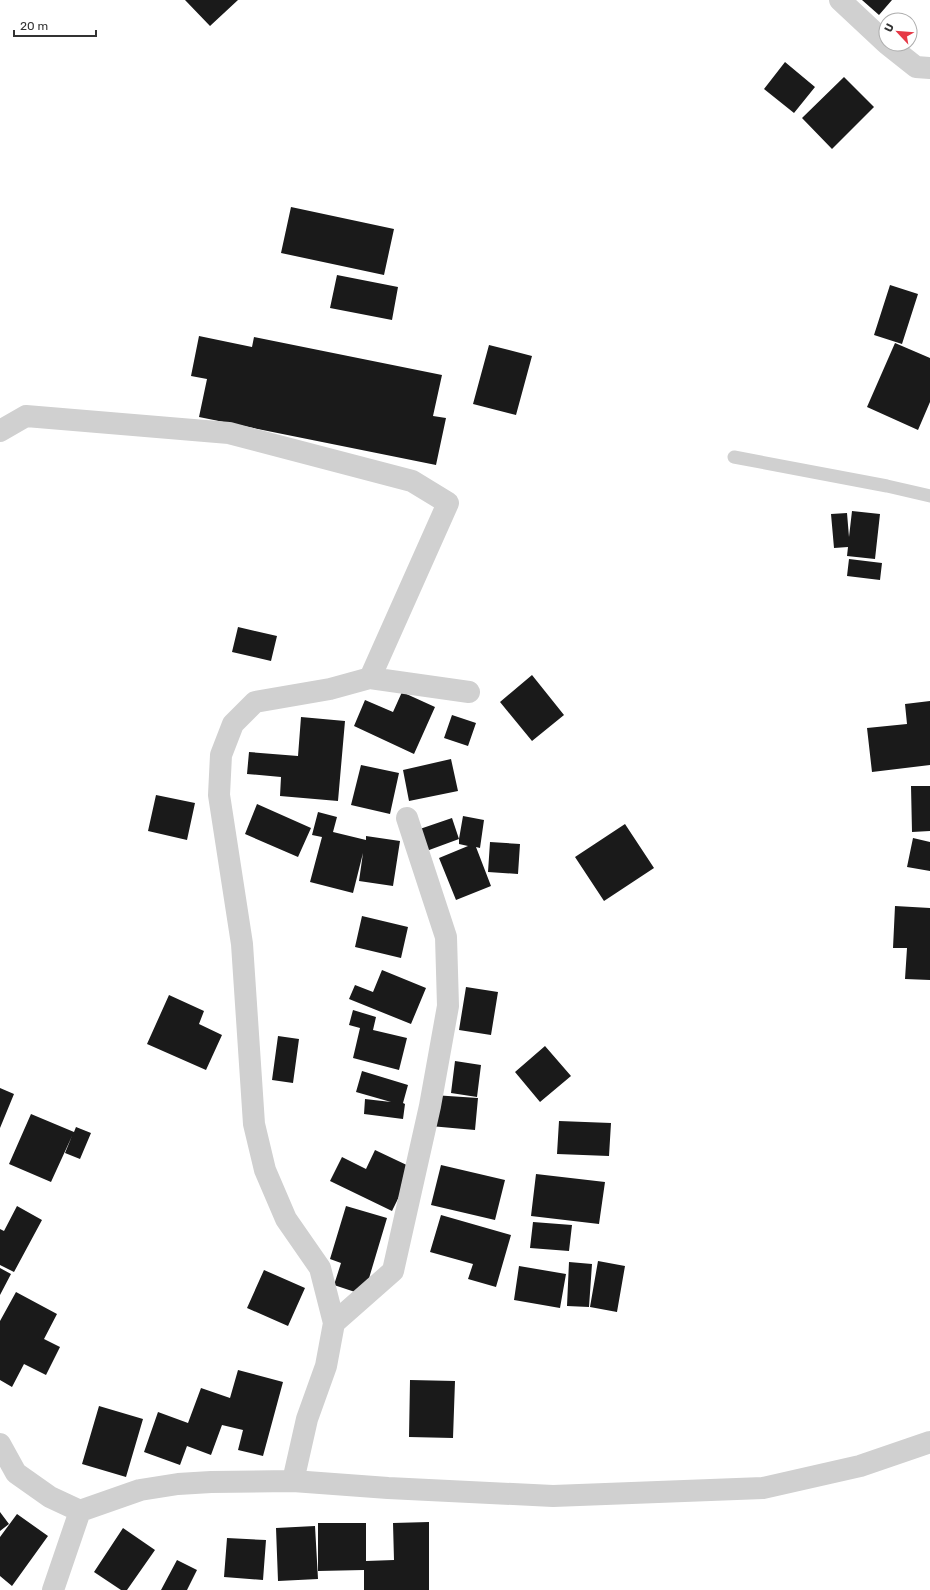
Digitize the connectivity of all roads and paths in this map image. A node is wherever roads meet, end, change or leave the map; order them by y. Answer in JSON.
{"nodes":[{"id":1,"x":840,"y":0,"type":"edge"},
{"id":2,"x":878,"y":36,"type":"edge"},
{"id":3,"x":896,"y":52,"type":"edge"},
{"id":4,"x":930,"y":68,"type":"edge"},
{"id":5,"x":0,"y":431,"type":"edge"},
{"id":6,"x":734,"y":457,"type":"dead end"},
{"id":7,"x":930,"y":496,"type":"edge"},
{"id":8,"x":370,"y":678,"type":"junction"},
{"id":9,"x":469,"y":692,"type":"dead end"},
{"id":10,"x":407,"y":818,"type":"dead end"},
{"id":11,"x":334,"y":1323,"type":"junction"},
{"id":12,"x":930,"y":1442,"type":"edge"},
{"id":13,"x":0,"y":1444,"type":"edge"},
{"id":14,"x":294,"y":1481,"type":"junction"},
{"id":15,"x":80,"y":1511,"type":"junction"},
{"id":16,"x":53,"y":1590,"type":"edge"}],
"edges":[{"from":1,"to":2,"type":"street"},
{"from":3,"to":4,"type":"street"},
{"from":5,"to":8,"type":"street"},
{"from":6,"to":7,"type":"lane"},
{"from":8,"to":9,"type":"street"},
{"from":8,"to":11,"type":"street"},
{"from":10,"to":11,"type":"street"},
{"from":11,"to":14,"type":"street"},
{"from":12,"to":14,"type":"street"},
{"from":13,"to":15,"type":"street"},
{"from":14,"to":15,"type":"street"},
{"from":15,"to":16,"type":"street"}]}
